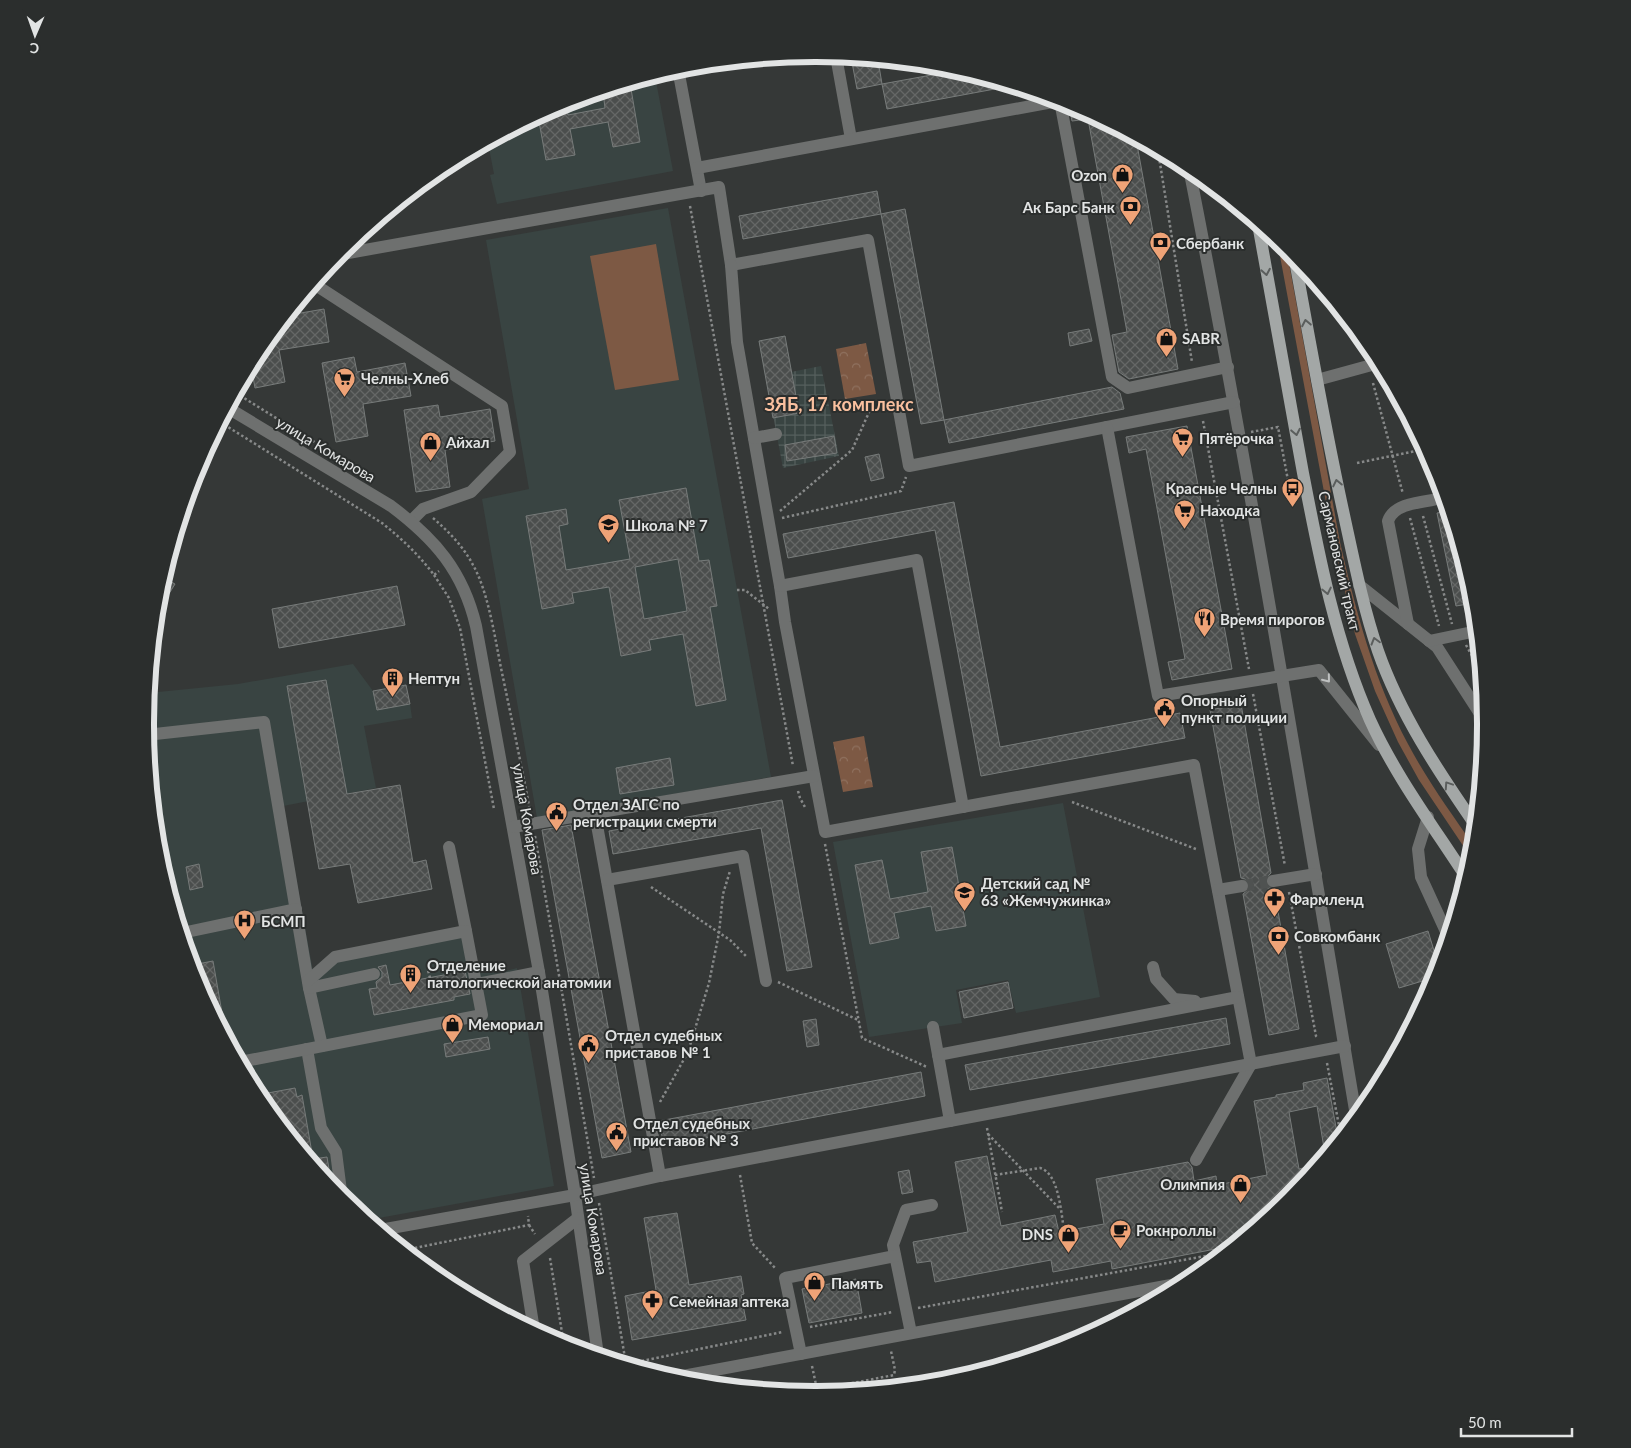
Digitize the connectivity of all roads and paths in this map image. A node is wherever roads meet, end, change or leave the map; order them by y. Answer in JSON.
{"nodes":[{"id":1,"x":837,"y":63,"type":"edge"},
{"id":2,"x":679,"y":77,"type":"edge"},
{"id":3,"x":1044,"y":104,"type":"edge"},
{"id":4,"x":1061,"y":110,"type":"edge"},
{"id":5,"x":851,"y":139,"type":"junction"},
{"id":6,"x":1159,"y":159,"type":"edge"},
{"id":7,"x":697,"y":168,"type":"junction"},
{"id":8,"x":1191,"y":180,"type":"edge"},
{"id":9,"x":702,"y":191,"type":"junction"},
{"id":10,"x":688,"y":194,"type":"junction"},
{"id":11,"x":1260,"y":234,"type":"edge"},
{"id":12,"x":352,"y":252,"type":"edge"},
{"id":13,"x":732,"y":265,"type":"junction"},
{"id":14,"x":1297,"y":271,"type":"edge"},
{"id":15,"x":319,"y":287,"type":"edge"},
{"id":16,"x":1371,"y":365,"type":"edge"},
{"id":17,"x":1228,"y":367,"type":"junction"},
{"id":18,"x":1194,"y":374,"type":"junction"},
{"id":19,"x":1317,"y":380,"type":"junction"},
{"id":20,"x":1373,"y":383,"type":"dead end"},
{"id":21,"x":1234,"y":402,"type":"junction"},
{"id":22,"x":871,"y":408,"type":"dead end"},
{"id":23,"x":1201,"y":408,"type":"junction"},
{"id":24,"x":233,"y":411,"type":"edge"},
{"id":25,"x":225,"y":425,"type":"edge"},
{"id":26,"x":1106,"y":427,"type":"junction"},
{"id":27,"x":1278,"y":427,"type":"dead end"},
{"id":28,"x":776,"y":434,"type":"dead end"},
{"id":29,"x":754,"y":438,"type":"junction"},
{"id":30,"x":1418,"y":451,"type":"edge"},
{"id":31,"x":1393,"y":456,"type":"junction"},
{"id":32,"x":1357,"y":463,"type":"dead end"},
{"id":33,"x":909,"y":466,"type":"junction"},
{"id":34,"x":1438,"y":499,"type":"edge"},
{"id":35,"x":1420,"y":503,"type":"junction"},
{"id":36,"x":1406,"y":506,"type":"junction"},
{"id":37,"x":1293,"y":507,"type":"dead end"},
{"id":38,"x":411,"y":521,"type":"junction"},
{"id":39,"x":769,"y":521,"type":"junction"},
{"id":40,"x":449,"y":563,"type":"junction"},
{"id":41,"x":434,"y":575,"type":"junction"},
{"id":42,"x":1359,"y":585,"type":"junction"},
{"id":43,"x":780,"y":586,"type":"junction"},
{"id":44,"x":737,"y":590,"type":"dead end"},
{"id":45,"x":763,"y":604,"type":"junction"},
{"id":46,"x":785,"y":622,"type":"junction"},
{"id":47,"x":1408,"y":624,"type":"junction"},
{"id":48,"x":1453,"y":625,"type":"junction"},
{"id":49,"x":1448,"y":626,"type":"dead end"},
{"id":50,"x":1443,"y":627,"type":"dead end"},
{"id":51,"x":1470,"y":632,"type":"edge"},
{"id":52,"x":1463,"y":634,"type":"junction"},
{"id":53,"x":1429,"y":641,"type":"junction"},
{"id":54,"x":1474,"y":660,"type":"edge"},
{"id":55,"x":1283,"y":676,"type":"junction"},
{"id":56,"x":1251,"y":681,"type":"junction"},
{"id":57,"x":1477,"y":708,"type":"edge"},
{"id":58,"x":154,"y":734,"type":"edge"},
{"id":59,"x":1387,"y":754,"type":"junction"},
{"id":60,"x":814,"y":776,"type":"junction"},
{"id":61,"x":796,"y":779,"type":"junction"},
{"id":62,"x":1046,"y":792,"type":"junction"},
{"id":63,"x":963,"y":807,"type":"junction"},
{"id":64,"x":494,"y":811,"type":"dead end"},
{"id":65,"x":595,"y":814,"type":"junction"},
{"id":66,"x":809,"y":814,"type":"dead end"},
{"id":67,"x":1428,"y":817,"type":"junction"},
{"id":68,"x":1470,"y":817,"type":"edge"},
{"id":69,"x":513,"y":827,"type":"junction"},
{"id":70,"x":825,"y":832,"type":"junction"},
{"id":71,"x":449,"y":847,"type":"dead end"},
{"id":72,"x":1211,"y":855,"type":"junction"},
{"id":73,"x":734,"y":857,"type":"junction"},
{"id":74,"x":1284,"y":860,"type":"dead end"},
{"id":75,"x":1460,"y":868,"type":"edge"},
{"id":76,"x":1316,"y":874,"type":"junction"},
{"id":77,"x":633,"y":875,"type":"junction"},
{"id":78,"x":607,"y":880,"type":"junction"},
{"id":79,"x":1273,"y":881,"type":"tunnel mouth"},
{"id":80,"x":1242,"y":886,"type":"tunnel mouth"},
{"id":81,"x":1218,"y":890,"type":"junction"},
{"id":82,"x":1290,"y":896,"type":"dead end"},
{"id":83,"x":296,"y":909,"type":"junction"},
{"id":84,"x":1444,"y":928,"type":"edge"},
{"id":85,"x":466,"y":931,"type":"junction"},
{"id":86,"x":188,"y":932,"type":"edge"},
{"id":87,"x":719,"y":933,"type":"junction"},
{"id":88,"x":472,"y":961,"type":"junction"},
{"id":89,"x":1153,"y":966,"type":"dead end"},
{"id":90,"x":538,"y":972,"type":"junction"},
{"id":91,"x":374,"y":974,"type":"dead end"},
{"id":92,"x":430,"y":978,"type":"dead end"},
{"id":93,"x":766,"y":978,"type":"junction"},
{"id":94,"x":308,"y":984,"type":"junction"},
{"id":95,"x":477,"y":984,"type":"junction"},
{"id":96,"x":1238,"y":997,"type":"junction"},
{"id":97,"x":1208,"y":1003,"type":"junction"},
{"id":98,"x":858,"y":1020,"type":"junction"},
{"id":99,"x":933,"y":1027,"type":"dead end"},
{"id":100,"x":322,"y":1046,"type":"junction"},
{"id":101,"x":1345,"y":1046,"type":"junction"},
{"id":102,"x":307,"y":1049,"type":"junction"},
{"id":103,"x":1324,"y":1050,"type":"junction"},
{"id":104,"x":938,"y":1056,"type":"junction"},
{"id":105,"x":246,"y":1061,"type":"edge"},
{"id":106,"x":1251,"y":1064,"type":"junction"},
{"id":107,"x":933,"y":1070,"type":"dead end"},
{"id":108,"x":1355,"y":1107,"type":"edge"},
{"id":109,"x":984,"y":1115,"type":"junction"},
{"id":110,"x":650,"y":1120,"type":"junction"},
{"id":111,"x":950,"y":1121,"type":"junction"},
{"id":112,"x":1339,"y":1128,"type":"edge"},
{"id":113,"x":988,"y":1134,"type":"junction"},
{"id":114,"x":1196,"y":1160,"type":"dead end"},
{"id":115,"x":738,"y":1161,"type":"junction"},
{"id":116,"x":1024,"y":1170,"type":"junction"},
{"id":117,"x":995,"y":1175,"type":"junction"},
{"id":118,"x":660,"y":1176,"type":"junction"},
{"id":119,"x":340,"y":1183,"type":"edge"},
{"id":120,"x":575,"y":1195,"type":"junction"},
{"id":121,"x":526,"y":1204,"type":"junction"},
{"id":122,"x":932,"y":1205,"type":"dead end"},
{"id":123,"x":1060,"y":1209,"type":"junction"},
{"id":124,"x":1002,"y":1212,"type":"dead end"},
{"id":125,"x":578,"y":1218,"type":"junction"},
{"id":126,"x":529,"y":1225,"type":"junction"},
{"id":127,"x":388,"y":1229,"type":"edge"},
{"id":128,"x":1064,"y":1230,"type":"dead end"},
{"id":129,"x":542,"y":1246,"type":"junction"},
{"id":130,"x":412,"y":1249,"type":"edge"},
{"id":131,"x":1209,"y":1255,"type":"edge"},
{"id":132,"x":895,"y":1256,"type":"junction"},
{"id":133,"x":785,"y":1278,"type":"junction"},
{"id":134,"x":1163,"y":1286,"type":"edge"},
{"id":135,"x":906,"y":1310,"type":"junction"},
{"id":136,"x":533,"y":1321,"type":"edge"},
{"id":137,"x":796,"y":1329,"type":"junction"},
{"id":138,"x":910,"y":1333,"type":"junction"},
{"id":139,"x":562,"y":1335,"type":"edge"},
{"id":140,"x":888,"y":1338,"type":"junction"},
{"id":141,"x":597,"y":1348,"type":"edge"},
{"id":142,"x":805,"y":1353,"type":"junction"},
{"id":143,"x":639,"y":1361,"type":"edge"},
{"id":144,"x":693,"y":1374,"type":"edge"},
{"id":145,"x":844,"y":1385,"type":"edge"},
{"id":146,"x":816,"y":1386,"type":"edge"}],
"edges":[{"from":1,"to":5,"type":"street"},
{"from":2,"to":7,"type":"street"},
{"from":3,"to":5,"type":"street"},
{"from":4,"to":18,"type":"street"},
{"from":5,"to":7,"type":"street"},
{"from":6,"to":18,"type":"path"},
{"from":7,"to":9,"type":"street"},
{"from":8,"to":17,"type":"street"},
{"from":9,"to":10,"type":"street"},
{"from":9,"to":13,"type":"street"},
{"from":10,"to":12,"type":"street"},
{"from":10,"to":45,"type":"path"},
{"from":11,"to":59,"type":"main road","name":"Сармановский тракт","one_way":true},
{"from":13,"to":29,"type":"street"},
{"from":13,"to":33,"type":"street"},
{"from":19,"to":14,"type":"main road","name":"Сармановский тракт","one_way":true},
{"from":15,"to":38,"type":"street"},
{"from":16,"to":19,"type":"street"},
{"from":17,"to":18,"type":"street"},
{"from":17,"to":21,"type":"street"},
{"from":42,"to":19,"type":"main road","name":"Сармановский тракт","one_way":true},
{"from":20,"to":31,"type":"path"},
{"from":21,"to":23,"type":"street"},
{"from":21,"to":55,"type":"street"},
{"from":22,"to":39,"type":"path"},
{"from":23,"to":26,"type":"street"},
{"from":23,"to":56,"type":"path"},
{"from":24,"to":38,"type":"street","name":"улица Комарова"},
{"from":25,"to":41,"type":"path"},
{"from":26,"to":33,"type":"street"},
{"from":26,"to":56,"type":"street"},
{"from":27,"to":37,"type":"path"},
{"from":28,"to":29,"type":"street"},
{"from":29,"to":39,"type":"street"},
{"from":30,"to":31,"type":"path"},
{"from":31,"to":32,"type":"path"},
{"from":31,"to":36,"type":"path"},
{"from":33,"to":39,"type":"path"},
{"from":34,"to":35,"type":"street"},
{"from":35,"to":36,"type":"street"},
{"from":35,"to":48,"type":"path"},
{"from":36,"to":47,"type":"street"},
{"from":36,"to":50,"type":"path"},
{"from":38,"to":40,"type":"street","name":"улица Комарова"},
{"from":39,"to":43,"type":"street"},
{"from":40,"to":41,"type":"path"},
{"from":40,"to":69,"type":"street","name":"улица Комарова"},
{"from":41,"to":64,"type":"path"},
{"from":42,"to":47,"type":"street"},
{"from":68,"to":42,"type":"main road","name":"Сармановский тракт","one_way":true},
{"from":43,"to":46,"type":"street"},
{"from":43,"to":63,"type":"street"},
{"from":44,"to":45,"type":"path"},
{"from":45,"to":46,"type":"path"},
{"from":45,"to":61,"type":"path"},
{"from":46,"to":60,"type":"street"},
{"from":47,"to":53,"type":"street"},
{"from":48,"to":49,"type":"path"},
{"from":48,"to":52,"type":"path"},
{"from":51,"to":52,"type":"street"},
{"from":52,"to":53,"type":"street"},
{"from":52,"to":54,"type":"path"},
{"from":53,"to":57,"type":"street"},
{"from":55,"to":56,"type":"street"},
{"from":55,"to":59,"type":"street","one_way":true},
{"from":55,"to":76,"type":"street"},
{"from":56,"to":74,"type":"path"},
{"from":58,"to":83,"type":"street"},
{"from":59,"to":67,"type":"main road","name":"Сармановский тракт"},
{"from":60,"to":61,"type":"street"},
{"from":60,"to":70,"type":"street"},
{"from":61,"to":65,"type":"street"},
{"from":61,"to":66,"type":"path"},
{"from":62,"to":63,"type":"street"},
{"from":62,"to":72,"type":"path"},
{"from":62,"to":72,"type":"street"},
{"from":63,"to":70,"type":"street"},
{"from":65,"to":69,"type":"street"},
{"from":65,"to":78,"type":"street"},
{"from":67,"to":75,"type":"main road","name":"Сармановский тракт"},
{"from":67,"to":84,"type":"street"},
{"from":69,"to":90,"type":"street","name":"улица Комарова"},
{"from":70,"to":98,"type":"path"},
{"from":71,"to":85,"type":"street"},
{"from":72,"to":81,"type":"street"},
{"from":73,"to":77,"type":"street"},
{"from":73,"to":87,"type":"path"},
{"from":73,"to":93,"type":"street"},
{"from":76,"to":79,"type":"street"},
{"from":76,"to":101,"type":"street"},
{"from":77,"to":78,"type":"street"},
{"from":77,"to":87,"type":"path"},
{"from":78,"to":110,"type":"street"},
{"from":80,"to":81,"type":"street"},
{"from":81,"to":96,"type":"street"},
{"from":82,"to":103,"type":"path"},
{"from":83,"to":86,"type":"street"},
{"from":83,"to":94,"type":"street"},
{"from":85,"to":88,"type":"street"},
{"from":85,"to":94,"type":"street"},
{"from":87,"to":93,"type":"path"},
{"from":87,"to":110,"type":"path"},
{"from":88,"to":92,"type":"path"},
{"from":88,"to":95,"type":"street"},
{"from":89,"to":97,"type":"street"},
{"from":90,"to":95,"type":"street"},
{"from":90,"to":120,"type":"street","name":"улица Комарова"},
{"from":91,"to":94,"type":"street"},
{"from":93,"to":98,"type":"path"},
{"from":94,"to":100,"type":"street"},
{"from":95,"to":100,"type":"street"},
{"from":96,"to":97,"type":"street"},
{"from":96,"to":106,"type":"street"},
{"from":97,"to":104,"type":"street"},
{"from":98,"to":107,"type":"path"},
{"from":99,"to":104,"type":"street"},
{"from":100,"to":102,"type":"street"},
{"from":101,"to":103,"type":"street"},
{"from":101,"to":108,"type":"street"},
{"from":102,"to":105,"type":"street"},
{"from":102,"to":119,"type":"street"},
{"from":103,"to":106,"type":"street"},
{"from":103,"to":112,"type":"path"},
{"from":104,"to":111,"type":"street"},
{"from":106,"to":109,"type":"street"},
{"from":106,"to":114,"type":"street"},
{"from":109,"to":111,"type":"street"},
{"from":109,"to":113,"type":"path"},
{"from":110,"to":118,"type":"street"},
{"from":111,"to":115,"type":"street"},
{"from":113,"to":116,"type":"path"},
{"from":113,"to":117,"type":"path"},
{"from":115,"to":118,"type":"street"},
{"from":115,"to":133,"type":"path"},
{"from":116,"to":117,"type":"path"},
{"from":116,"to":123,"type":"path"},
{"from":116,"to":123,"type":"path"},
{"from":117,"to":124,"type":"path"},
{"from":118,"to":120,"type":"street"},
{"from":120,"to":121,"type":"street"},
{"from":120,"to":125,"type":"street","name":"улица Комарова"},
{"from":121,"to":126,"type":"path"},
{"from":121,"to":127,"type":"street"},
{"from":122,"to":132,"type":"street"},
{"from":123,"to":128,"type":"path"},
{"from":125,"to":129,"type":"street"},
{"from":125,"to":141,"type":"street","name":"улица Комарова"},
{"from":126,"to":129,"type":"path"},
{"from":126,"to":130,"type":"path"},
{"from":129,"to":136,"type":"street"},
{"from":129,"to":139,"type":"path"},
{"from":131,"to":135,"type":"path"},
{"from":132,"to":133,"type":"street"},
{"from":132,"to":135,"type":"street"},
{"from":133,"to":137,"type":"street"},
{"from":134,"to":138,"type":"street"},
{"from":135,"to":137,"type":"path"},
{"from":135,"to":138,"type":"street"},
{"from":137,"to":142,"type":"street"},
{"from":137,"to":143,"type":"path"},
{"from":138,"to":140,"type":"street"},
{"from":140,"to":142,"type":"street"},
{"from":140,"to":145,"type":"path"},
{"from":142,"to":144,"type":"street"},
{"from":142,"to":146,"type":"path"}]}
